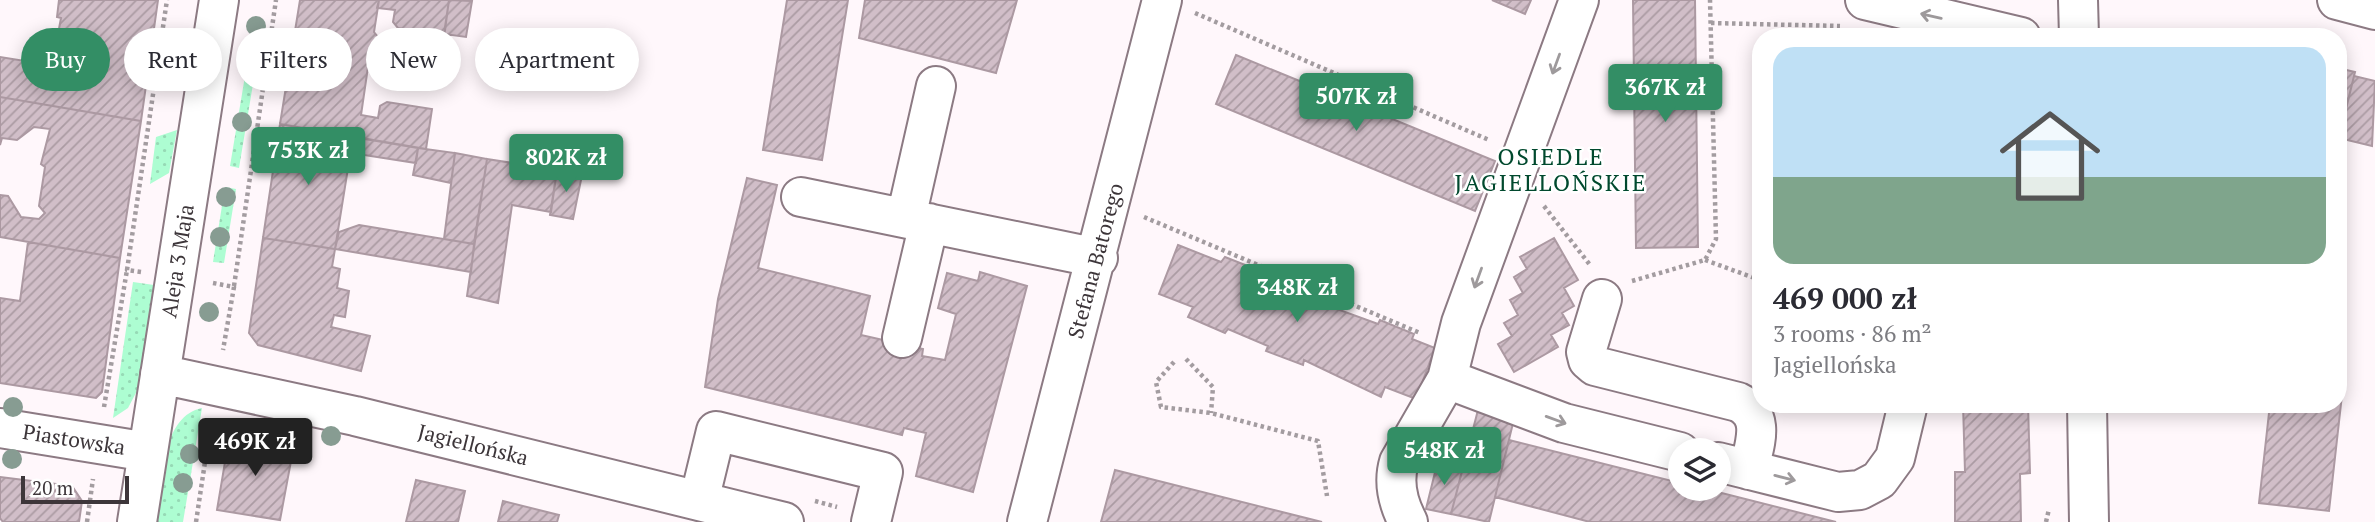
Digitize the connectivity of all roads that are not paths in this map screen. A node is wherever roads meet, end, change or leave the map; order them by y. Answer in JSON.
{"nodes":[{"id":1,"x":219,"y":0,"type":"edge"},
{"id":2,"x":1579,"y":0,"type":"edge"},
{"id":3,"x":2078,"y":0,"type":"edge"},
{"id":4,"x":2337,"y":0,"type":"edge"},
{"id":5,"x":1176,"y":6,"type":"edge"},
{"id":6,"x":2375,"y":10,"type":"edge"},
{"id":7,"x":1859,"y":13,"type":"edge"},
{"id":8,"x":1953,"y":28,"type":"edge"},
{"id":9,"x":2079,"y":28,"type":"edge"},
{"id":10,"x":936,"y":86,"type":"dead end"},
{"id":11,"x":802,"y":197,"type":"dead end"},
{"id":12,"x":917,"y":220,"type":"junction"},
{"id":13,"x":1098,"y":258,"type":"junction"},
{"id":14,"x":1605,"y":284,"type":"road end"},
{"id":15,"x":902,"y":338,"type":"dead end"},
{"id":16,"x":160,"y":374,"type":"junction"},
{"id":17,"x":1447,"y":379,"type":"junction"},
{"id":18,"x":1752,"y":413,"type":"edge"},
{"id":19,"x":1752,"y":413,"type":"edge"},
{"id":20,"x":1906,"y":413,"type":"edge"},
{"id":21,"x":2087,"y":413,"type":"edge"},
{"id":22,"x":0,"y":428,"type":"edge"},
{"id":23,"x":1668,"y":449,"type":"edge"},
{"id":24,"x":148,"y":452,"type":"junction"},
{"id":25,"x":1734,"y":466,"type":"edge"},
{"id":26,"x":699,"y":501,"type":"junction"},
{"id":27,"x":137,"y":522,"type":"edge"},
{"id":28,"x":784,"y":522,"type":"edge"},
{"id":29,"x":871,"y":522,"type":"edge"},
{"id":30,"x":1027,"y":522,"type":"edge"},
{"id":31,"x":1408,"y":522,"type":"edge"},
{"id":32,"x":2089,"y":522,"type":"edge"}],
"edges":[{"from":1,"to":16,"type":"street","name":"Aleja 3 Maja"},
{"from":2,"to":17,"type":"street","one_way":true},
{"from":3,"to":9,"type":"street"},
{"from":4,"to":6,"type":"street"},
{"from":5,"to":13,"type":"street","name":"Stefana Batorego"},
{"from":8,"to":7,"type":"street","one_way":true},
{"from":10,"to":12,"type":"street"},
{"from":11,"to":12,"type":"street"},
{"from":12,"to":13,"type":"street"},
{"from":12,"to":15,"type":"street"},
{"from":13,"to":30,"type":"street","name":"Stefana Batorego"},
{"from":14,"to":19,"type":"street"},
{"from":16,"to":24,"type":"street","name":"Aleja 3 Maja"},
{"from":16,"to":26,"type":"street","name":"Jagiellońska"},
{"from":17,"to":23,"type":"street","one_way":true},
{"from":17,"to":31,"type":"street"},
{"from":18,"to":25,"type":"street"},
{"from":25,"to":20,"type":"street","one_way":true},
{"from":21,"to":32,"type":"street"},
{"from":22,"to":24,"type":"street","name":"Piastowska"},
{"from":24,"to":27,"type":"street","name":"Aleja 3 Maja"},
{"from":26,"to":28,"type":"street","name":"Jagiellońska"},
{"from":26,"to":29,"type":"street"}]}
